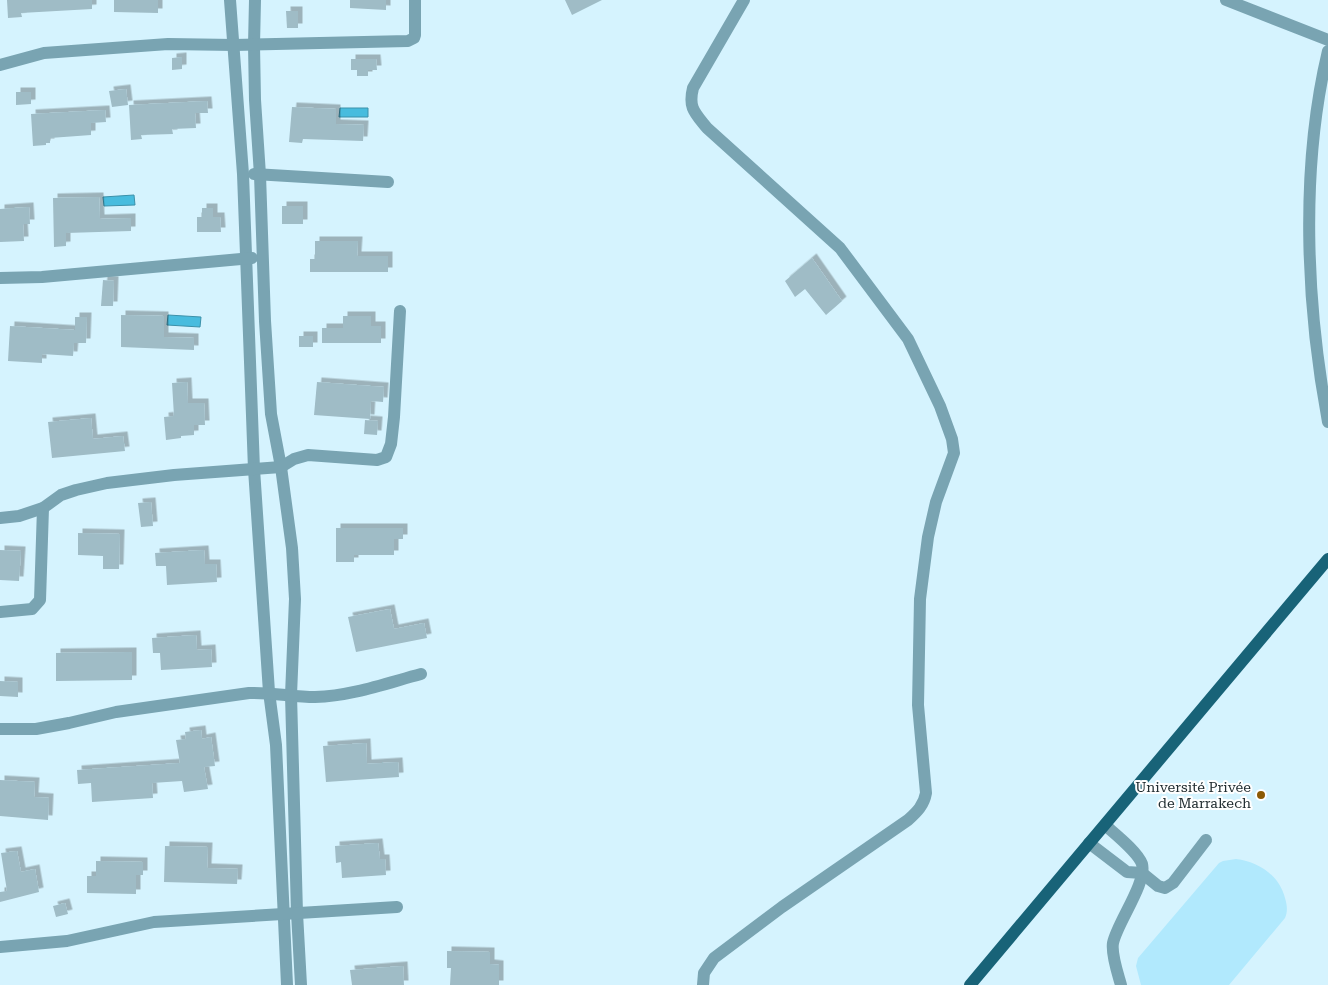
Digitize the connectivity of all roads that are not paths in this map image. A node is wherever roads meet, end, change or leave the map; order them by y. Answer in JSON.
{"nodes":[{"id":1,"x":230,"y":0,"type":"edge"},
{"id":2,"x":255,"y":0,"type":"edge"},
{"id":3,"x":416,"y":0,"type":"edge"},
{"id":4,"x":744,"y":0,"type":"edge"},
{"id":5,"x":1226,"y":0,"type":"edge"},
{"id":6,"x":1328,"y":40,"type":"edge"},
{"id":7,"x":234,"y":45,"type":"junction"},
{"id":8,"x":254,"y":45,"type":"junction"},
{"id":9,"x":1328,"y":51,"type":"edge"},
{"id":10,"x":0,"y":65,"type":"edge"},
{"id":11,"x":243,"y":174,"type":"junction"},
{"id":12,"x":260,"y":175,"type":"junction"},
{"id":13,"x":388,"y":182,"type":"dead end"},
{"id":14,"x":263,"y":257,"type":"junction"},
{"id":15,"x":245,"y":258,"type":"junction"},
{"id":16,"x":0,"y":278,"type":"edge"},
{"id":17,"x":400,"y":311,"type":"dead end"},
{"id":18,"x":1328,"y":422,"type":"edge"},
{"id":19,"x":282,"y":467,"type":"junction"},
{"id":20,"x":254,"y":469,"type":"junction"},
{"id":21,"x":43,"y":508,"type":"junction"},
{"id":22,"x":0,"y":518,"type":"edge"},
{"id":23,"x":1328,"y":560,"type":"edge"},
{"id":24,"x":0,"y":612,"type":"edge"},
{"id":25,"x":421,"y":674,"type":"dead end"},
{"id":26,"x":270,"y":692,"type":"junction"},
{"id":27,"x":291,"y":695,"type":"junction"},
{"id":28,"x":0,"y":729,"type":"edge"},
{"id":29,"x":1105,"y":824,"type":"junction"},
{"id":30,"x":1206,"y":840,"type":"dead end"},
{"id":31,"x":1090,"y":843,"type":"junction"},
{"id":32,"x":1142,"y":873,"type":"junction"},
{"id":33,"x":397,"y":907,"type":"dead end"},
{"id":34,"x":284,"y":913,"type":"junction"},
{"id":35,"x":297,"y":913,"type":"junction"},
{"id":36,"x":0,"y":947,"type":"edge"},
{"id":37,"x":974,"y":984,"type":"edge"},
{"id":38,"x":287,"y":985,"type":"edge"},
{"id":39,"x":301,"y":985,"type":"edge"},
{"id":40,"x":703,"y":985,"type":"edge"},
{"id":41,"x":1121,"y":985,"type":"edge"}],
"edges":[{"from":1,"to":7,"type":"street"},
{"from":2,"to":8,"type":"street"},
{"from":3,"to":8,"type":"street"},
{"from":4,"to":40,"type":"street"},
{"from":5,"to":6,"type":"street"},
{"from":7,"to":8,"type":"street"},
{"from":7,"to":10,"type":"street"},
{"from":7,"to":11,"type":"street"},
{"from":8,"to":12,"type":"street"},
{"from":9,"to":18,"type":"street"},
{"from":11,"to":12,"type":"street"},
{"from":11,"to":15,"type":"street"},
{"from":12,"to":13,"type":"street"},
{"from":12,"to":14,"type":"street"},
{"from":14,"to":15,"type":"street"},
{"from":14,"to":19,"type":"street"},
{"from":15,"to":16,"type":"street"},
{"from":15,"to":20,"type":"street"},
{"from":17,"to":19,"type":"street"},
{"from":19,"to":20,"type":"street"},
{"from":19,"to":27,"type":"street"},
{"from":20,"to":21,"type":"street"},
{"from":20,"to":26,"type":"street"},
{"from":21,"to":22,"type":"street"},
{"from":21,"to":24,"type":"street"},
{"from":23,"to":29,"type":"main road"},
{"from":25,"to":27,"type":"street"},
{"from":26,"to":27,"type":"street"},
{"from":26,"to":28,"type":"street"},
{"from":26,"to":34,"type":"street"},
{"from":27,"to":35,"type":"street"},
{"from":29,"to":31,"type":"main road"},
{"from":29,"to":32,"type":"street"},
{"from":30,"to":32,"type":"street"},
{"from":31,"to":32,"type":"street"},
{"from":31,"to":37,"type":"main road"},
{"from":32,"to":41,"type":"street"},
{"from":33,"to":35,"type":"street"},
{"from":34,"to":35,"type":"street"},
{"from":34,"to":36,"type":"street"},
{"from":34,"to":38,"type":"street"},
{"from":35,"to":39,"type":"street"}]}
